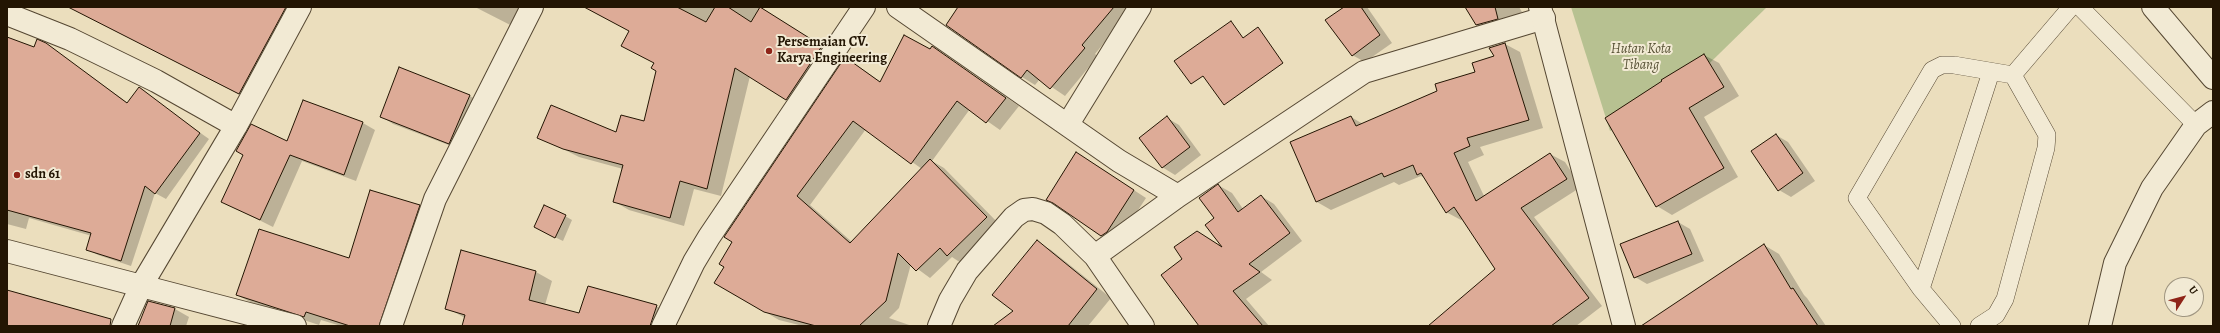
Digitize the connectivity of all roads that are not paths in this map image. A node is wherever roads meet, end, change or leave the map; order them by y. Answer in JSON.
{"nodes":[{"id":1,"x":300,"y":7,"type":"edge"},
{"id":2,"x":532,"y":7,"type":"edge"},
{"id":3,"x":864,"y":7,"type":"edge"},
{"id":4,"x":898,"y":7,"type":"edge"},
{"id":5,"x":1140,"y":7,"type":"edge"},
{"id":6,"x":2071,"y":7,"type":"edge"},
{"id":7,"x":2080,"y":7,"type":"edge"},
{"id":8,"x":2153,"y":7,"type":"edge"},
{"id":9,"x":1542,"y":13,"type":"edge"},
{"id":10,"x":7,"y":14,"type":"edge"},
{"id":11,"x":1991,"y":72,"type":"junction"},
{"id":12,"x":2013,"y":75,"type":"junction"},
{"id":13,"x":2213,"y":78,"type":"edge"},
{"id":14,"x":2205,"y":118,"type":"edge"},
{"id":15,"x":1068,"y":124,"type":"junction"},
{"id":16,"x":236,"y":126,"type":"junction"},
{"id":17,"x":1178,"y":196,"type":"junction"},
{"id":18,"x":7,"y":251,"type":"edge"},
{"id":19,"x":1095,"y":256,"type":"junction"},
{"id":20,"x":141,"y":286,"type":"junction"},
{"id":21,"x":1921,"y":289,"type":"junction"},
{"id":22,"x":123,"y":326,"type":"edge"},
{"id":23,"x":295,"y":326,"type":"edge"},
{"id":24,"x":391,"y":326,"type":"edge"},
{"id":25,"x":663,"y":326,"type":"edge"},
{"id":26,"x":939,"y":326,"type":"edge"},
{"id":27,"x":1143,"y":326,"type":"edge"},
{"id":28,"x":1623,"y":326,"type":"edge"},
{"id":29,"x":1952,"y":326,"type":"edge"},
{"id":30,"x":1979,"y":326,"type":"edge"},
{"id":31,"x":2100,"y":326,"type":"edge"}],
"edges":[{"from":1,"to":16,"type":"street"},
{"from":2,"to":24,"type":"street"},
{"from":3,"to":25,"type":"street"},
{"from":4,"to":15,"type":"street"},
{"from":5,"to":15,"type":"street"},
{"from":6,"to":12,"type":"lane"},
{"from":7,"to":14,"type":"lane"},
{"from":8,"to":13,"type":"street"},
{"from":9,"to":17,"type":"street"},
{"from":9,"to":28,"type":"street"},
{"from":10,"to":16,"type":"street"},
{"from":11,"to":12,"type":"lane"},
{"from":11,"to":21,"type":"lane"},
{"from":11,"to":21,"type":"lane"},
{"from":12,"to":30,"type":"lane"},
{"from":14,"to":31,"type":"street"},
{"from":15,"to":17,"type":"street"},
{"from":16,"to":20,"type":"street"},
{"from":17,"to":19,"type":"street"},
{"from":18,"to":20,"type":"street"},
{"from":19,"to":26,"type":"street"},
{"from":19,"to":27,"type":"street"},
{"from":20,"to":22,"type":"street"},
{"from":20,"to":23,"type":"street"},
{"from":21,"to":29,"type":"lane"}]}
